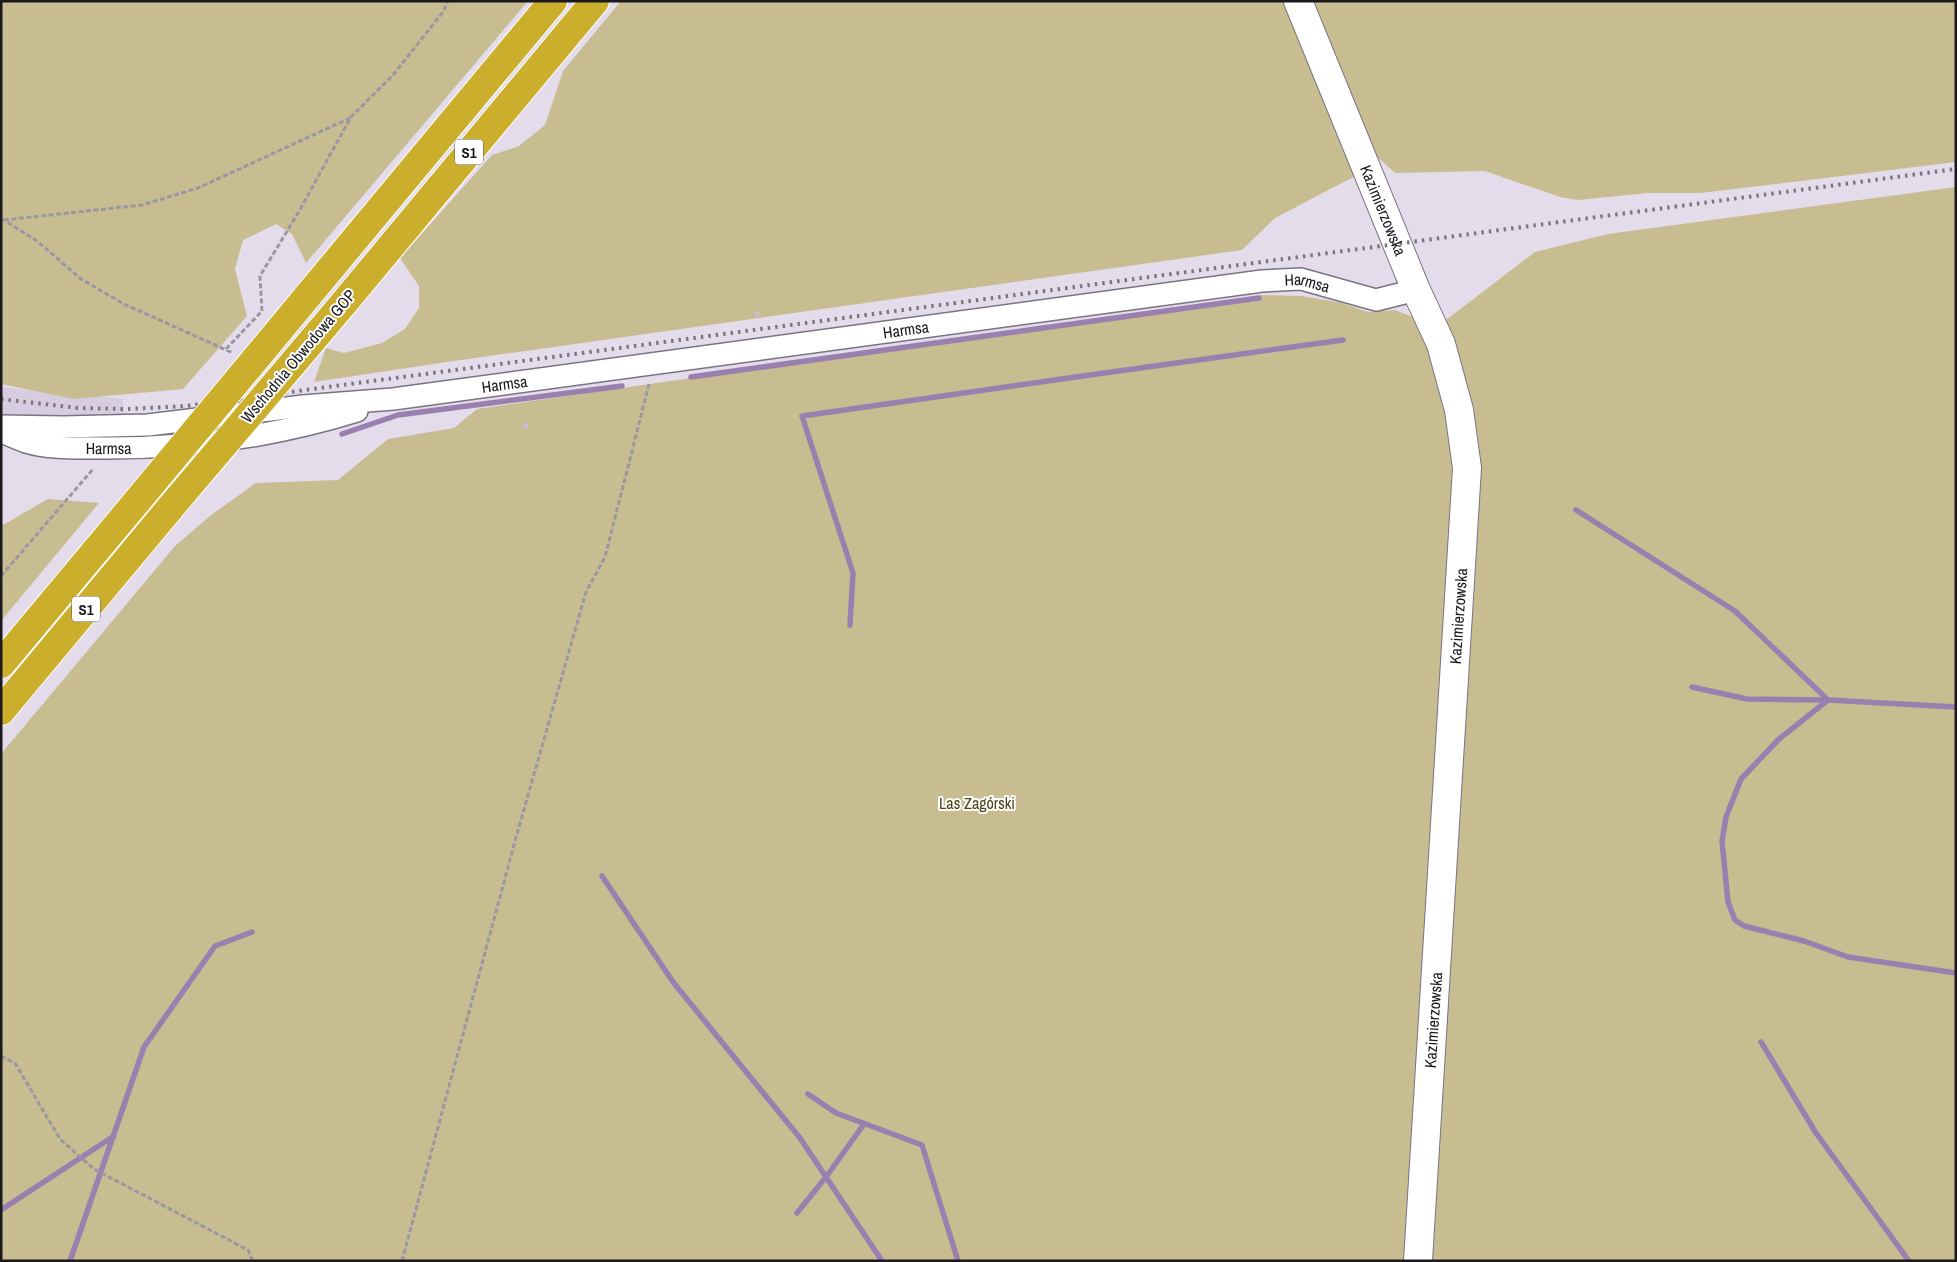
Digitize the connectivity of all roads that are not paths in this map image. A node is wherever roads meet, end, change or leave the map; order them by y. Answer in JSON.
{"nodes":[{"id":1,"x":553,"y":1,"type":"edge"},
{"id":2,"x":595,"y":1,"type":"edge"},
{"id":3,"x":1298,"y":1,"type":"edge"},
{"id":4,"x":1416,"y":290,"type":"junction"},
{"id":5,"x":393,"y":399,"type":"junction"},
{"id":6,"x":1,"y":426,"type":"edge"},
{"id":7,"x":1,"y":432,"type":"edge"},
{"id":8,"x":1,"y":664,"type":"edge"},
{"id":9,"x":1,"y":711,"type":"edge"},
{"id":10,"x":1418,"y":1261,"type":"edge"}],
"edges":[{"from":1,"to":8,"type":"highway","name":"Wschodnia Obwodowa GOP","number":"S1","bridge":true},
{"from":2,"to":9,"type":"highway","name":"Wschodnia Obwodowa GOP","number":"S1","bridge":true},
{"from":3,"to":4,"type":"street","name":"Kazimierzowska"},
{"from":4,"to":5,"type":"street","name":"Harmsa"},
{"from":4,"to":10,"type":"street","name":"Kazimierzowska"},
{"from":5,"to":6,"type":"street","name":"Harmsa"},
{"from":5,"to":7,"type":"street","name":"Harmsa"}]}
